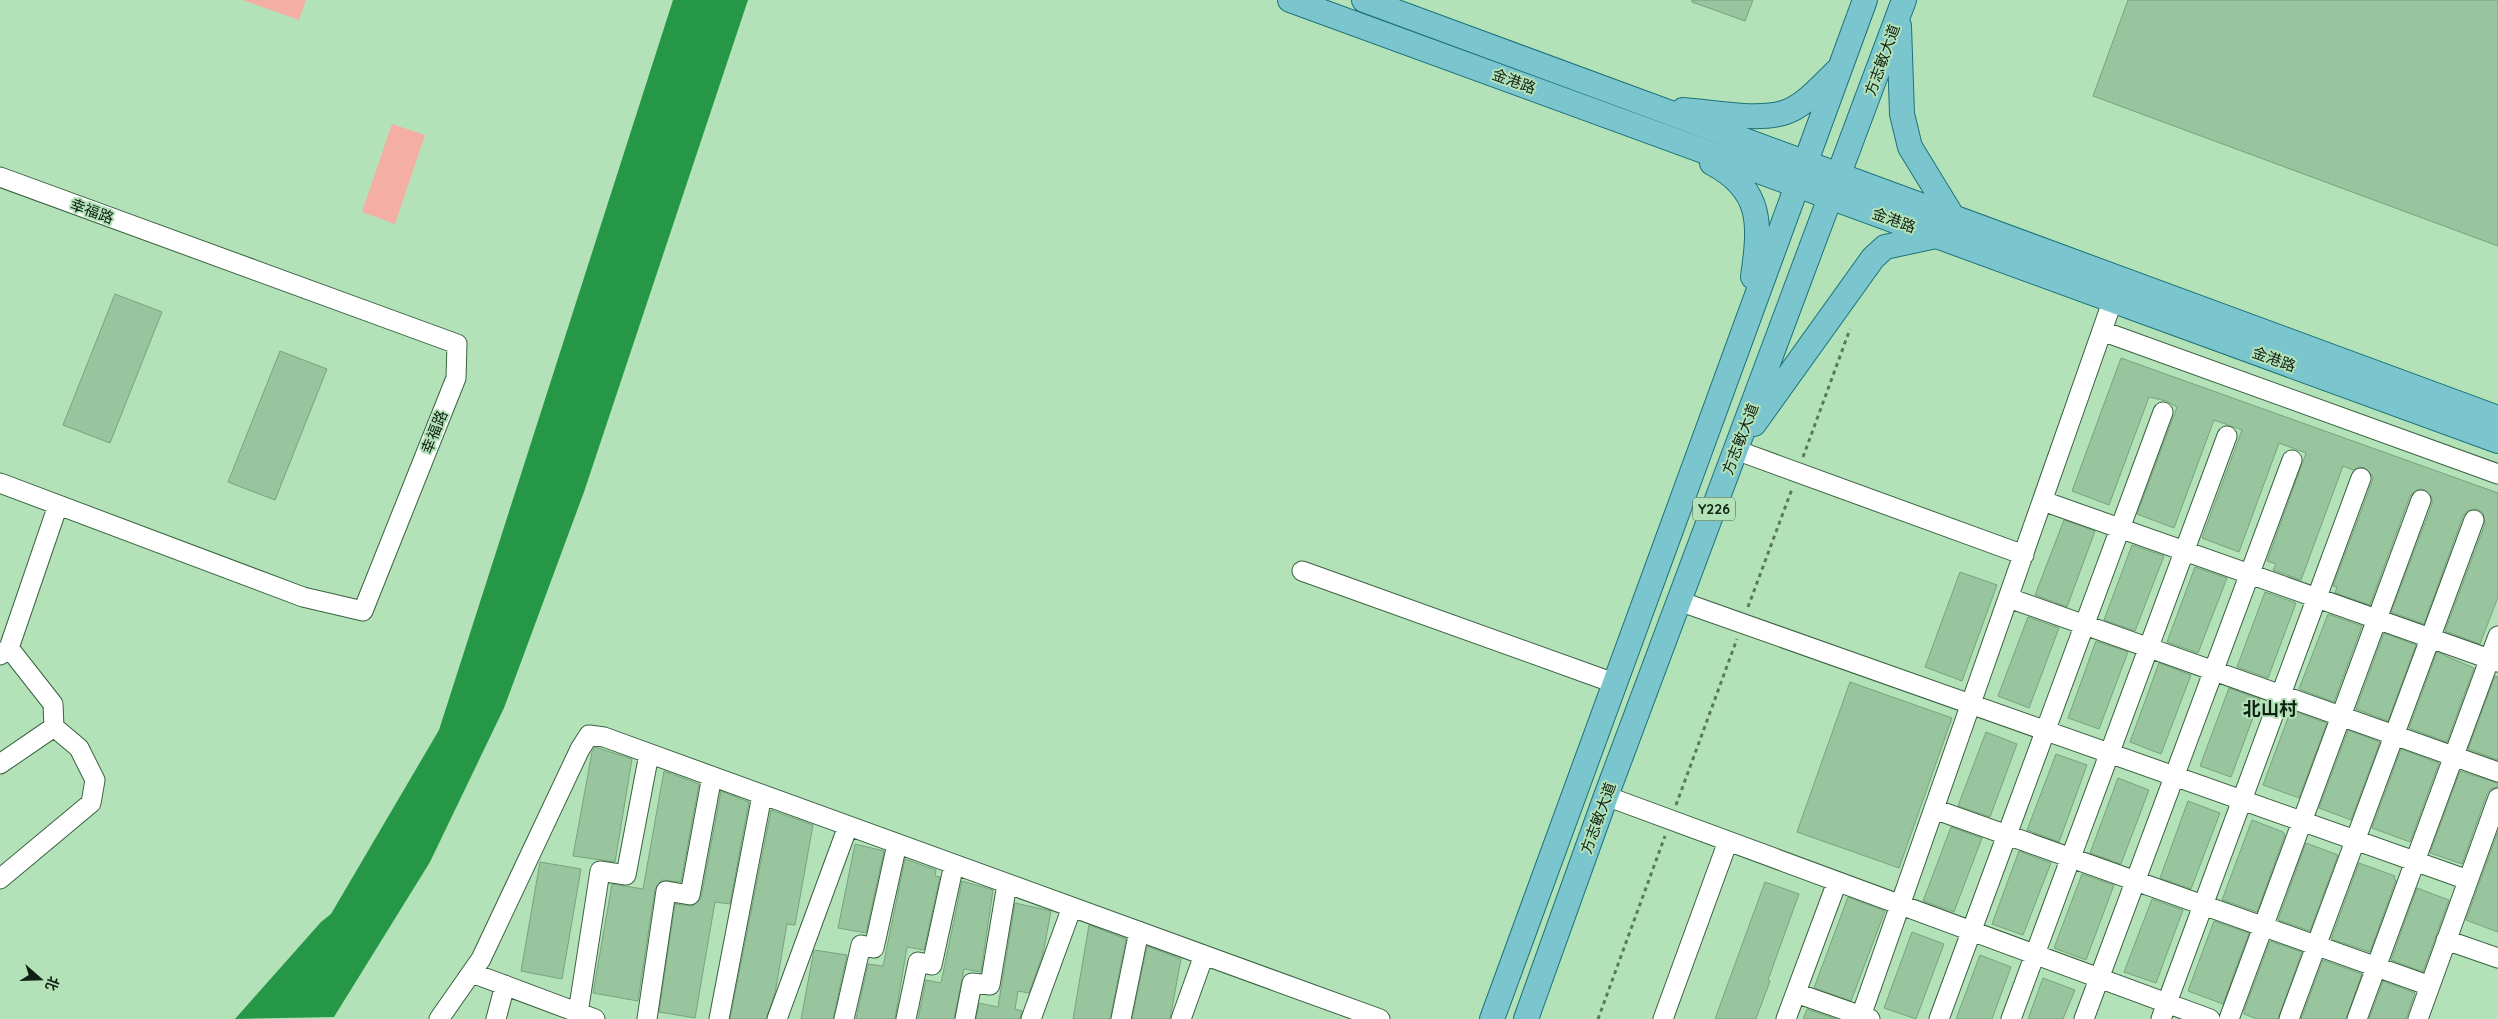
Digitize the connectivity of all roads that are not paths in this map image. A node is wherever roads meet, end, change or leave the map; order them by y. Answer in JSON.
{"nodes":[{"id":1,"x":1290,"y":0,"type":"edge"},
{"id":2,"x":1364,"y":0,"type":"edge"},
{"id":3,"x":1865,"y":0,"type":"edge"},
{"id":4,"x":1902,"y":8,"type":"edge"},
{"id":5,"x":1840,"y":68,"type":"junction"},
{"id":6,"x":1653,"y":107,"type":"junction"},
{"id":7,"x":1649,"y":130,"type":"junction"},
{"id":8,"x":1801,"y":174,"type":"junction"},
{"id":9,"x":0,"y":177,"type":"edge"},
{"id":10,"x":1835,"y":187,"type":"junction"},
{"id":11,"x":1954,"y":218,"type":"junction"},
{"id":12,"x":1936,"y":236,"type":"junction"},
{"id":13,"x":2117,"y":290,"type":"junction"},
{"id":14,"x":1748,"y":319,"type":"junction"},
{"id":15,"x":2102,"y":331,"type":"junction"},
{"id":16,"x":2163,"y":412,"type":"dead end"},
{"id":17,"x":2498,"y":418,"type":"edge"},
{"id":18,"x":2227,"y":436,"type":"dead end"},
{"id":19,"x":2498,"y":441,"type":"edge"},
{"id":20,"x":1736,"y":450,"type":"junction"},
{"id":21,"x":2292,"y":460,"type":"dead end"},
{"id":22,"x":2498,"y":474,"type":"edge"},
{"id":23,"x":2361,"y":478,"type":"dead end"},
{"id":24,"x":0,"y":483,"type":"edge"},
{"id":25,"x":2421,"y":500,"type":"dead end"},
{"id":26,"x":2043,"y":501,"type":"junction"},
{"id":27,"x":58,"y":505,"type":"junction"},
{"id":28,"x":2474,"y":520,"type":"dead end"},
{"id":29,"x":2120,"y":528,"type":"junction"},
{"id":30,"x":2184,"y":551,"type":"junction"},
{"id":31,"x":2024,"y":555,"type":"junction"},
{"id":32,"x":1302,"y":571,"type":"dead end"},
{"id":33,"x":2250,"y":574,"type":"junction"},
{"id":34,"x":2009,"y":598,"type":"junction"},
{"id":35,"x":2317,"y":598,"type":"junction"},
{"id":36,"x":1679,"y":601,"type":"junction"},
{"id":37,"x":2377,"y":619,"type":"junction"},
{"id":38,"x":2084,"y":625,"type":"junction"},
{"id":39,"x":2498,"y":636,"type":"edge"},
{"id":40,"x":2430,"y":638,"type":"junction"},
{"id":41,"x":2149,"y":648,"type":"junction"},
{"id":42,"x":4,"y":651,"type":"edge"},
{"id":43,"x":2494,"y":660,"type":"edge"},
{"id":44,"x":2214,"y":671,"type":"junction"},
{"id":45,"x":1614,"y":683,"type":"junction"},
{"id":46,"x":2281,"y":695,"type":"junction"},
{"id":47,"x":1971,"y":705,"type":"junction"},
{"id":48,"x":2341,"y":716,"type":"junction"},
{"id":49,"x":54,"y":727,"type":"junction"},
{"id":50,"x":2045,"y":731,"type":"junction"},
{"id":51,"x":2394,"y":735,"type":"junction"},
{"id":52,"x":649,"y":754,"type":"junction"},
{"id":53,"x":2109,"y":754,"type":"junction"},
{"id":54,"x":2454,"y":756,"type":"junction"},
{"id":55,"x":0,"y":764,"type":"edge"},
{"id":56,"x":2498,"y":772,"type":"edge"},
{"id":57,"x":712,"y":776,"type":"junction"},
{"id":58,"x":2174,"y":777,"type":"junction"},
{"id":59,"x":762,"y":795,"type":"junction"},
{"id":60,"x":1606,"y":796,"type":"junction"},
{"id":61,"x":2242,"y":801,"type":"junction"},
{"id":62,"x":2497,"y":804,"type":"edge"},
{"id":63,"x":1934,"y":809,"type":"junction"},
{"id":64,"x":2302,"y":822,"type":"junction"},
{"id":65,"x":848,"y":826,"type":"junction"},
{"id":66,"x":2007,"y":834,"type":"junction"},
{"id":67,"x":1728,"y":841,"type":"junction"},
{"id":68,"x":2355,"y":841,"type":"junction"},
{"id":69,"x":897,"y":844,"type":"junction"},
{"id":70,"x":2071,"y":858,"type":"junction"},
{"id":71,"x":2415,"y":861,"type":"junction"},
{"id":72,"x":954,"y":864,"type":"junction"},
{"id":73,"x":0,"y":879,"type":"edge"},
{"id":74,"x":2468,"y":880,"type":"junction"},
{"id":75,"x":2136,"y":881,"type":"junction"},
{"id":76,"x":1837,"y":882,"type":"junction"},
{"id":77,"x":1007,"y":884,"type":"junction"},
{"id":78,"x":1900,"y":905,"type":"junction"},
{"id":79,"x":2203,"y":905,"type":"junction"},
{"id":80,"x":1072,"y":907,"type":"junction"},
{"id":81,"x":2263,"y":926,"type":"junction"},
{"id":82,"x":1971,"y":931,"type":"junction"},
{"id":83,"x":1139,"y":932,"type":"junction"},
{"id":84,"x":2446,"y":940,"type":"junction"},
{"id":85,"x":2316,"y":945,"type":"junction"},
{"id":86,"x":2035,"y":954,"type":"junction"},
{"id":87,"x":1204,"y":955,"type":"junction"},
{"id":88,"x":2498,"y":958,"type":"edge"},
{"id":89,"x":2376,"y":967,"type":"junction"},
{"id":90,"x":472,"y":973,"type":"junction"},
{"id":91,"x":2100,"y":978,"type":"junction"},
{"id":92,"x":504,"y":985,"type":"junction"},
{"id":93,"x":2430,"y":986,"type":"junction"},
{"id":94,"x":1796,"y":993,"type":"junction"},
{"id":95,"x":2164,"y":1011,"type":"edge"},
{"id":96,"x":555,"y":1012,"type":"edge"},
{"id":97,"x":445,"y":1016,"type":"edge"},
{"id":98,"x":586,"y":1016,"type":"edge"},
{"id":99,"x":1864,"y":1018,"type":"edge"},
{"id":100,"x":496,"y":1019,"type":"edge"},
{"id":101,"x":646,"y":1019,"type":"edge"},
{"id":102,"x":719,"y":1019,"type":"edge"},
{"id":103,"x":776,"y":1019,"type":"edge"},
{"id":104,"x":844,"y":1019,"type":"edge"},
{"id":105,"x":906,"y":1019,"type":"edge"},
{"id":106,"x":965,"y":1019,"type":"edge"},
{"id":107,"x":1031,"y":1019,"type":"edge"},
{"id":108,"x":1121,"y":1019,"type":"edge"},
{"id":109,"x":1181,"y":1019,"type":"edge"},
{"id":110,"x":1380,"y":1019,"type":"edge"},
{"id":111,"x":1492,"y":1019,"type":"edge"},
{"id":112,"x":1526,"y":1019,"type":"edge"},
{"id":113,"x":1663,"y":1019,"type":"edge"},
{"id":114,"x":1786,"y":1019,"type":"edge"},
{"id":115,"x":1939,"y":1019,"type":"edge"},
{"id":116,"x":2011,"y":1019,"type":"edge"},
{"id":117,"x":2084,"y":1019,"type":"edge"},
{"id":118,"x":2210,"y":1019,"type":"edge"},
{"id":119,"x":2229,"y":1019,"type":"edge"},
{"id":120,"x":2289,"y":1019,"type":"edge"},
{"id":121,"x":2356,"y":1019,"type":"edge"},
{"id":122,"x":2418,"y":1019,"type":"edge"}],
"edges":[{"from":1,"to":7,"type":"main road","name":"金港路"},
{"from":2,"to":6,"type":"main road","name":"金港路"},
{"from":3,"to":5,"type":"main road","name":"方志敏大道","number":"Y226"},
{"from":4,"to":10,"type":"main road","name":"方志敏大道","number":"Y226"},
{"from":4,"to":11,"type":"main road"},
{"from":5,"to":6,"type":"main road"},
{"from":5,"to":8,"type":"main road","name":"方志敏大道","number":"Y226"},
{"from":6,"to":8,"type":"main road","name":"金港路"},
{"from":7,"to":8,"type":"main road","name":"金港路"},
{"from":7,"to":14,"type":"main road"},
{"from":8,"to":10,"type":"main road","name":"金港路"},
{"from":8,"to":14,"type":"main road","name":"方志敏大道","number":"Y226"},
{"from":9,"to":27,"type":"street","name":"幸福路"},
{"from":10,"to":11,"type":"main road","name":"金港路"},
{"from":10,"to":12,"type":"main road","name":"金港路"},
{"from":10,"to":20,"type":"main road","name":"方志敏大道","number":"Y226"},
{"from":11,"to":13,"type":"main road","name":"金港路"},
{"from":12,"to":13,"type":"main road","name":"金港路"},
{"from":12,"to":20,"type":"main road"},
{"from":13,"to":15,"type":"street"},
{"from":13,"to":17,"type":"main road","name":"金港路"},
{"from":13,"to":19,"type":"main road","name":"金港路"},
{"from":14,"to":45,"type":"main road","name":"方志敏大道","number":"Y226"},
{"from":15,"to":22,"type":"street"},
{"from":15,"to":26,"type":"street"},
{"from":16,"to":29,"type":"street"},
{"from":18,"to":30,"type":"street"},
{"from":20,"to":31,"type":"street"},
{"from":20,"to":36,"type":"main road","name":"方志敏大道","number":"Y226"},
{"from":21,"to":33,"type":"street"},
{"from":23,"to":35,"type":"street"},
{"from":24,"to":27,"type":"street","name":"幸福路"},
{"from":25,"to":37,"type":"street"},
{"from":26,"to":29,"type":"street"},
{"from":26,"to":31,"type":"street"},
{"from":27,"to":42,"type":"street"},
{"from":28,"to":40,"type":"street"},
{"from":29,"to":30,"type":"street"},
{"from":29,"to":38,"type":"street"},
{"from":30,"to":33,"type":"street"},
{"from":30,"to":41,"type":"street"},
{"from":31,"to":34,"type":"street"},
{"from":32,"to":45,"type":"street"},
{"from":33,"to":35,"type":"street"},
{"from":33,"to":44,"type":"street"},
{"from":34,"to":38,"type":"street"},
{"from":34,"to":47,"type":"street"},
{"from":35,"to":37,"type":"street"},
{"from":35,"to":46,"type":"street"},
{"from":36,"to":47,"type":"street"},
{"from":36,"to":60,"type":"main road","name":"方志敏大道","number":"Y226"},
{"from":37,"to":40,"type":"street"},
{"from":37,"to":48,"type":"street"},
{"from":38,"to":41,"type":"street"},
{"from":38,"to":50,"type":"street"},
{"from":39,"to":43,"type":"street"},
{"from":40,"to":43,"type":"street"},
{"from":40,"to":51,"type":"street"},
{"from":41,"to":44,"type":"street"},
{"from":41,"to":53,"type":"street"},
{"from":42,"to":49,"type":"street"},
{"from":43,"to":54,"type":"street"},
{"from":44,"to":46,"type":"street"},
{"from":44,"to":58,"type":"street"},
{"from":45,"to":111,"type":"main road","name":"方志敏大道","number":"Y226"},
{"from":46,"to":48,"type":"street"},
{"from":46,"to":61,"type":"street"},
{"from":47,"to":50,"type":"street"},
{"from":47,"to":63,"type":"street"},
{"from":48,"to":51,"type":"street"},
{"from":48,"to":64,"type":"street"},
{"from":49,"to":55,"type":"street"},
{"from":49,"to":73,"type":"street"},
{"from":50,"to":53,"type":"street"},
{"from":50,"to":66,"type":"street"},
{"from":51,"to":54,"type":"street"},
{"from":51,"to":68,"type":"street"},
{"from":52,"to":57,"type":"street"},
{"from":52,"to":90,"type":"street"},
{"from":52,"to":98,"type":"street"},
{"from":53,"to":58,"type":"street"},
{"from":53,"to":70,"type":"street"},
{"from":54,"to":56,"type":"street"},
{"from":54,"to":71,"type":"street"},
{"from":57,"to":59,"type":"street"},
{"from":57,"to":101,"type":"street"},
{"from":58,"to":61,"type":"street"},
{"from":58,"to":75,"type":"street"},
{"from":59,"to":65,"type":"street"},
{"from":59,"to":102,"type":"street"},
{"from":60,"to":67,"type":"street"},
{"from":60,"to":112,"type":"main road","name":"方志敏大道","number":"Y226"},
{"from":61,"to":64,"type":"street"},
{"from":61,"to":79,"type":"street"},
{"from":62,"to":74,"type":"street"},
{"from":63,"to":66,"type":"street"},
{"from":63,"to":78,"type":"street"},
{"from":64,"to":68,"type":"street"},
{"from":64,"to":81,"type":"street"},
{"from":65,"to":69,"type":"street"},
{"from":65,"to":103,"type":"street"},
{"from":66,"to":70,"type":"street"},
{"from":66,"to":82,"type":"street"},
{"from":67,"to":76,"type":"street"},
{"from":67,"to":113,"type":"street"},
{"from":68,"to":71,"type":"street"},
{"from":68,"to":85,"type":"street"},
{"from":69,"to":72,"type":"street"},
{"from":69,"to":104,"type":"street"},
{"from":70,"to":75,"type":"street"},
{"from":70,"to":86,"type":"street"},
{"from":71,"to":74,"type":"street"},
{"from":71,"to":89,"type":"street"},
{"from":72,"to":77,"type":"street"},
{"from":72,"to":105,"type":"street"},
{"from":74,"to":84,"type":"street"},
{"from":75,"to":79,"type":"street"},
{"from":75,"to":91,"type":"street"},
{"from":76,"to":78,"type":"street"},
{"from":76,"to":94,"type":"street"},
{"from":77,"to":80,"type":"street"},
{"from":77,"to":106,"type":"street"},
{"from":78,"to":82,"type":"street"},
{"from":78,"to":99,"type":"street"},
{"from":79,"to":81,"type":"street"},
{"from":79,"to":95,"type":"street"},
{"from":80,"to":83,"type":"street"},
{"from":80,"to":107,"type":"street"},
{"from":81,"to":85,"type":"street"},
{"from":81,"to":119,"type":"street"},
{"from":82,"to":86,"type":"street"},
{"from":82,"to":115,"type":"street"},
{"from":83,"to":87,"type":"street"},
{"from":83,"to":108,"type":"street"},
{"from":84,"to":88,"type":"street"},
{"from":84,"to":93,"type":"street"},
{"from":85,"to":89,"type":"street"},
{"from":85,"to":120,"type":"street"},
{"from":86,"to":91,"type":"street"},
{"from":86,"to":116,"type":"street"},
{"from":87,"to":109,"type":"street"},
{"from":87,"to":110,"type":"street"},
{"from":89,"to":93,"type":"street"},
{"from":89,"to":121,"type":"street"},
{"from":90,"to":92,"type":"street"},
{"from":90,"to":97,"type":"street"},
{"from":91,"to":95,"type":"street"},
{"from":91,"to":117,"type":"street"},
{"from":92,"to":96,"type":"street"},
{"from":92,"to":100,"type":"street"},
{"from":93,"to":122,"type":"street"},
{"from":94,"to":99,"type":"street"},
{"from":94,"to":114,"type":"street"},
{"from":95,"to":118,"type":"street"},
{"from":96,"to":98,"type":"street"}]}
